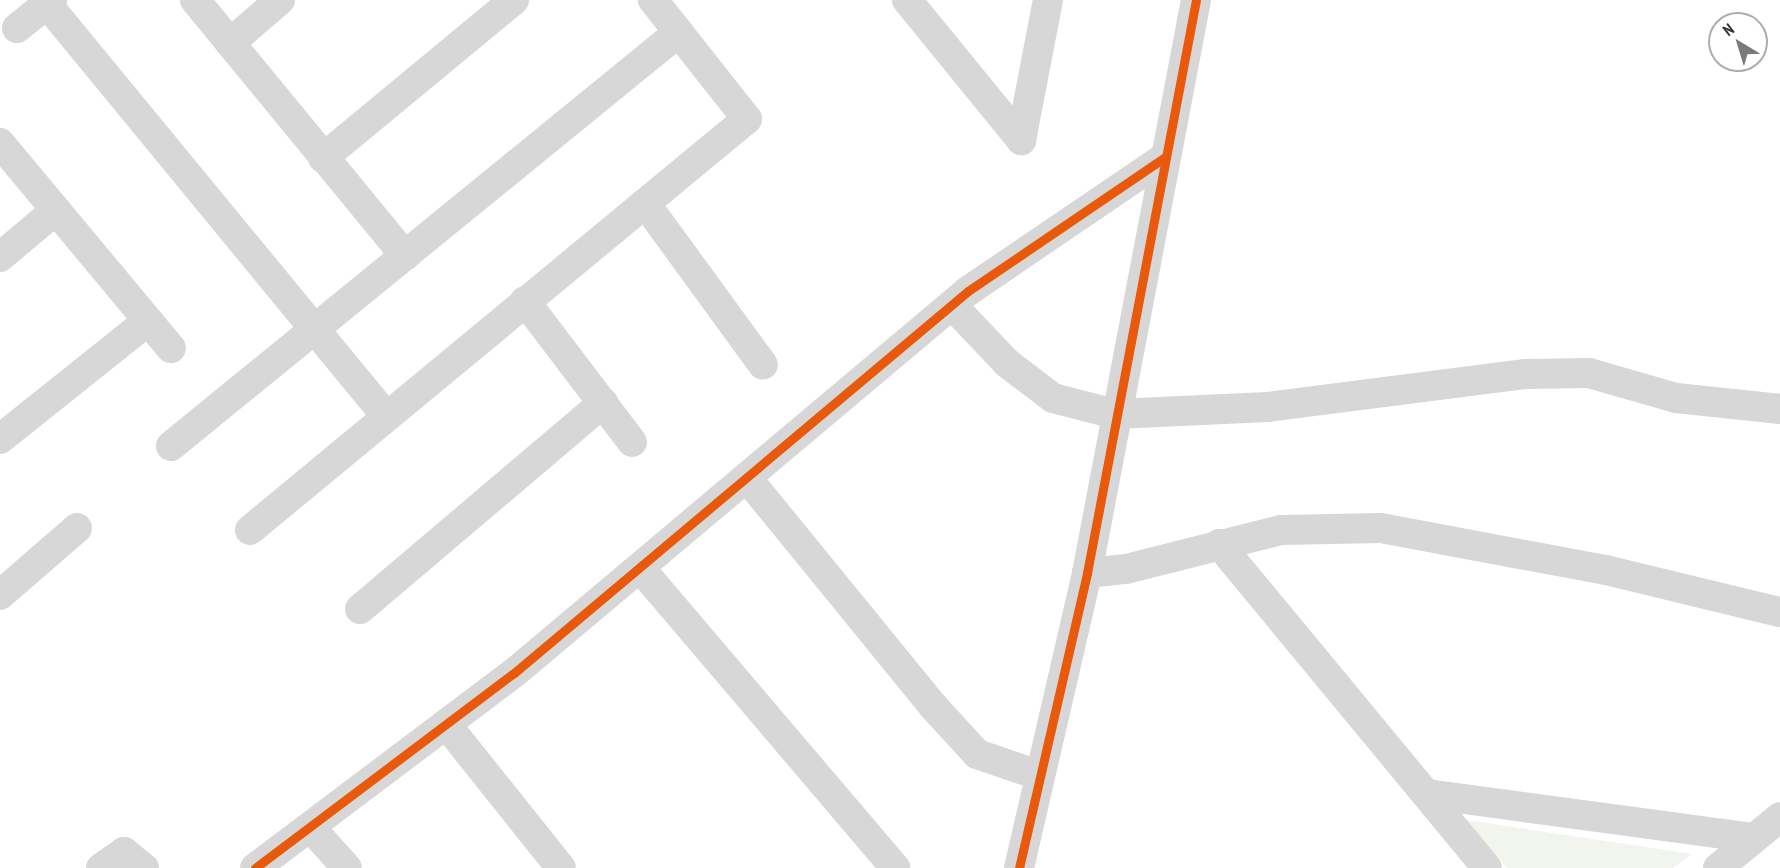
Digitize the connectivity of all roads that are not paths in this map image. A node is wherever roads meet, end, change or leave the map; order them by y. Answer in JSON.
{"nodes":[{"id":1,"x":195,"y":0,"type":"edge"},
{"id":2,"x":280,"y":0,"type":"edge"},
{"id":3,"x":514,"y":0,"type":"edge"},
{"id":4,"x":653,"y":0,"type":"edge"},
{"id":5,"x":907,"y":0,"type":"edge"},
{"id":6,"x":1048,"y":0,"type":"edge"},
{"id":7,"x":1196,"y":0,"type":"edge"},
{"id":8,"x":49,"y":2,"type":"edge"},
{"id":9,"x":17,"y":28,"type":"dead end"},
{"id":10,"x":679,"y":32,"type":"junction"},
{"id":11,"x":230,"y":43,"type":"junction"},
{"id":12,"x":0,"y":143,"type":"edge"},
{"id":13,"x":323,"y":158,"type":"junction"},
{"id":14,"x":1164,"y":158,"type":"junction"},
{"id":15,"x":645,"y":203,"type":"junction"},
{"id":16,"x":56,"y":210,"type":"junction"},
{"id":17,"x":405,"y":256,"type":"junction"},
{"id":18,"x":0,"y":257,"type":"edge"},
{"id":19,"x":525,"y":301,"type":"junction"},
{"id":20,"x":952,"y":305,"type":"junction"},
{"id":21,"x":148,"y":321,"type":"junction"},
{"id":22,"x":314,"y":330,"type":"junction"},
{"id":23,"x":171,"y":348,"type":"dead end"},
{"id":24,"x":763,"y":365,"type":"dead end"},
{"id":25,"x":603,"y":403,"type":"junction"},
{"id":26,"x":1780,"y":409,"type":"edge"},
{"id":27,"x":1115,"y":414,"type":"junction"},
{"id":28,"x":386,"y":416,"type":"junction"},
{"id":29,"x":0,"y":439,"type":"edge"},
{"id":30,"x":632,"y":442,"type":"dead end"},
{"id":31,"x":171,"y":446,"type":"dead end"},
{"id":32,"x":747,"y":478,"type":"junction"},
{"id":33,"x":77,"y":528,"type":"dead end"},
{"id":34,"x":250,"y":530,"type":"dead end"},
{"id":35,"x":1219,"y":544,"type":"junction"},
{"id":36,"x":640,"y":567,"type":"junction"},
{"id":37,"x":1087,"y":573,"type":"junction"},
{"id":38,"x":0,"y":595,"type":"edge"},
{"id":39,"x":360,"y":609,"type":"dead end"},
{"id":40,"x":1780,"y":612,"type":"edge"},
{"id":41,"x":446,"y":724,"type":"junction"},
{"id":42,"x":1038,"y":775,"type":"junction"},
{"id":43,"x":1426,"y":794,"type":"junction"},
{"id":44,"x":1780,"y":817,"type":"edge"},
{"id":45,"x":310,"y":827,"type":"junction"},
{"id":46,"x":1754,"y":838,"type":"junction"},
{"id":47,"x":101,"y":868,"type":"edge"},
{"id":48,"x":144,"y":868,"type":"edge"},
{"id":49,"x":255,"y":868,"type":"edge"},
{"id":50,"x":347,"y":868,"type":"edge"},
{"id":51,"x":561,"y":868,"type":"edge"},
{"id":52,"x":895,"y":868,"type":"edge"},
{"id":53,"x":1019,"y":868,"type":"edge"},
{"id":54,"x":1487,"y":868,"type":"edge"},
{"id":55,"x":1718,"y":868,"type":"edge"}],
"edges":[{"from":1,"to":11,"type":"street"},
{"from":2,"to":11,"type":"street"},
{"from":3,"to":13,"type":"street"},
{"from":4,"to":10,"type":"street"},
{"from":5,"to":6,"type":"street"},
{"from":7,"to":14,"type":"street"},
{"from":8,"to":9,"type":"street"},
{"from":8,"to":22,"type":"street"},
{"from":10,"to":15,"type":"street"},
{"from":10,"to":17,"type":"street"},
{"from":11,"to":13,"type":"street"},
{"from":12,"to":16,"type":"street"},
{"from":13,"to":17,"type":"street"},
{"from":14,"to":20,"type":"street"},
{"from":14,"to":27,"type":"street"},
{"from":15,"to":19,"type":"street"},
{"from":15,"to":24,"type":"street"},
{"from":16,"to":18,"type":"street"},
{"from":16,"to":21,"type":"street"},
{"from":17,"to":22,"type":"street"},
{"from":19,"to":25,"type":"street"},
{"from":19,"to":28,"type":"street"},
{"from":20,"to":27,"type":"street"},
{"from":20,"to":32,"type":"street"},
{"from":21,"to":23,"type":"street"},
{"from":21,"to":29,"type":"street"},
{"from":22,"to":28,"type":"street"},
{"from":22,"to":31,"type":"street"},
{"from":25,"to":30,"type":"street"},
{"from":25,"to":39,"type":"street"},
{"from":26,"to":27,"type":"street"},
{"from":27,"to":37,"type":"street"},
{"from":28,"to":34,"type":"street"},
{"from":32,"to":36,"type":"street"},
{"from":32,"to":42,"type":"street"},
{"from":33,"to":38,"type":"street"},
{"from":35,"to":37,"type":"street"},
{"from":35,"to":40,"type":"street"},
{"from":35,"to":43,"type":"street"},
{"from":36,"to":41,"type":"street"},
{"from":36,"to":52,"type":"street"},
{"from":37,"to":42,"type":"street"},
{"from":41,"to":45,"type":"street"},
{"from":41,"to":51,"type":"street"},
{"from":42,"to":53,"type":"street"},
{"from":43,"to":46,"type":"street"},
{"from":43,"to":54,"type":"street"},
{"from":44,"to":46,"type":"street"},
{"from":45,"to":49,"type":"street"},
{"from":45,"to":50,"type":"street"},
{"from":46,"to":55,"type":"street"},
{"from":47,"to":48,"type":"street"}]}
